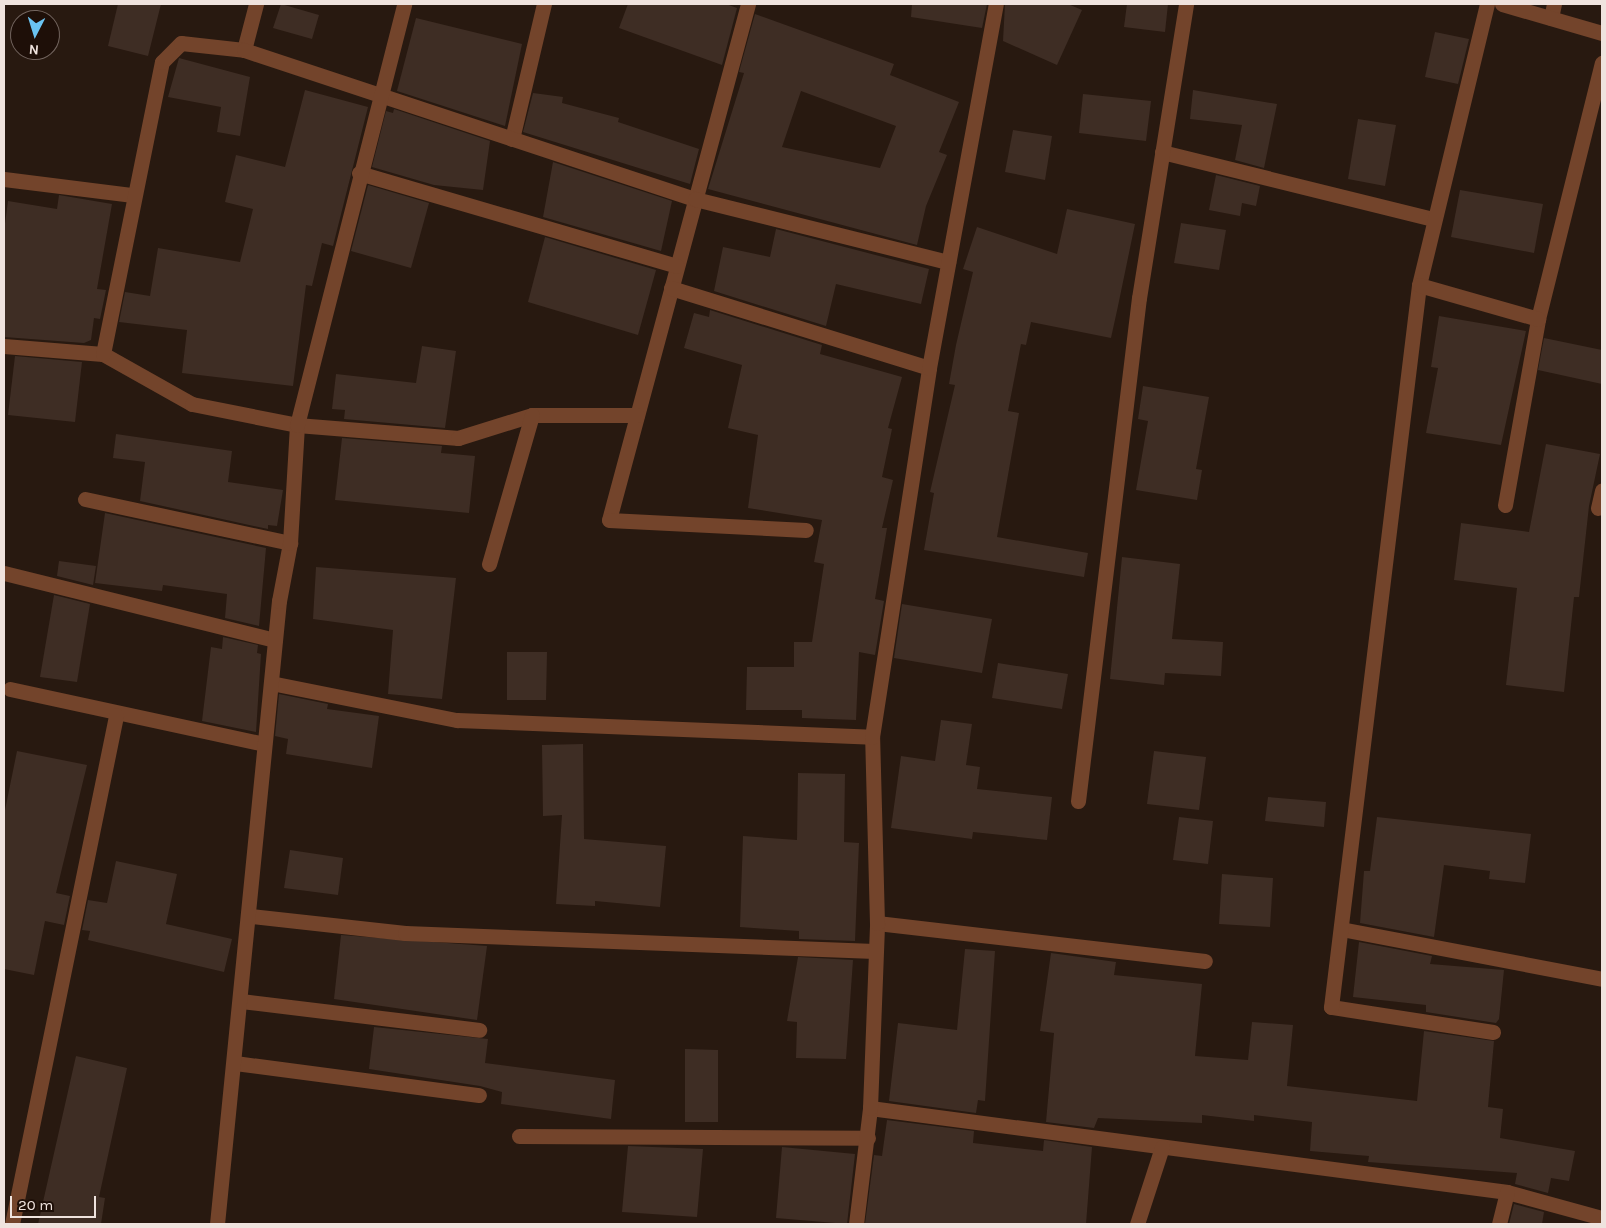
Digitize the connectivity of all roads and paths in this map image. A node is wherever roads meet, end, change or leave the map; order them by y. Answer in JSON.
{"nodes":[{"id":1,"x":256,"y":4,"type":"edge"},
{"id":2,"x":404,"y":4,"type":"edge"},
{"id":3,"x":544,"y":4,"type":"edge"},
{"id":4,"x":748,"y":4,"type":"edge"},
{"id":5,"x":996,"y":4,"type":"edge"},
{"id":6,"x":1186,"y":4,"type":"edge"},
{"id":7,"x":1487,"y":4,"type":"edge"},
{"id":8,"x":1502,"y":4,"type":"edge"},
{"id":9,"x":1552,"y":11,"type":"edge"},
{"id":10,"x":1602,"y":33,"type":"edge"},
{"id":11,"x":244,"y":50,"type":"junction"},
{"id":12,"x":1602,"y":63,"type":"edge"},
{"id":13,"x":383,"y":97,"type":"junction"},
{"id":14,"x":512,"y":139,"type":"junction"},
{"id":15,"x":1162,"y":152,"type":"junction"},
{"id":16,"x":359,"y":173,"type":"junction"},
{"id":17,"x":4,"y":179,"type":"edge"},
{"id":18,"x":133,"y":195,"type":"junction"},
{"id":19,"x":695,"y":199,"type":"junction"},
{"id":20,"x":1432,"y":219,"type":"junction"},
{"id":21,"x":948,"y":262,"type":"junction"},
{"id":22,"x":677,"y":266,"type":"junction"},
{"id":23,"x":1419,"y":285,"type":"junction"},
{"id":24,"x":671,"y":288,"type":"junction"},
{"id":25,"x":1538,"y":319,"type":"junction"},
{"id":26,"x":4,"y":346,"type":"edge"},
{"id":27,"x":103,"y":354,"type":"junction"},
{"id":28,"x":929,"y":368,"type":"junction"},
{"id":29,"x":532,"y":415,"type":"junction"},
{"id":30,"x":637,"y":415,"type":"junction"},
{"id":31,"x":297,"y":425,"type":"junction"},
{"id":32,"x":1602,"y":490,"type":"edge"},
{"id":33,"x":85,"y":499,"type":"dead end"},
{"id":34,"x":1506,"y":505,"type":"dead end"},
{"id":35,"x":1598,"y":508,"type":"dead end"},
{"id":36,"x":806,"y":530,"type":"dead end"},
{"id":37,"x":290,"y":543,"type":"junction"},
{"id":38,"x":489,"y":564,"type":"dead end"},
{"id":39,"x":4,"y":573,"type":"edge"},
{"id":40,"x":275,"y":640,"type":"junction"},
{"id":41,"x":270,"y":683,"type":"junction"},
{"id":42,"x":10,"y":689,"type":"dead end"},
{"id":43,"x":116,"y":716,"type":"junction"},
{"id":44,"x":872,"y":737,"type":"junction"},
{"id":45,"x":264,"y":744,"type":"junction"},
{"id":46,"x":1078,"y":801,"type":"dead end"},
{"id":47,"x":251,"y":916,"type":"junction"},
{"id":48,"x":876,"y":923,"type":"junction"},
{"id":49,"x":1341,"y":929,"type":"junction"},
{"id":50,"x":875,"y":951,"type":"junction"},
{"id":51,"x":1205,"y":961,"type":"dead end"},
{"id":52,"x":1602,"y":979,"type":"edge"},
{"id":53,"x":241,"y":1001,"type":"junction"},
{"id":54,"x":479,"y":1030,"type":"dead end"},
{"id":55,"x":1493,"y":1032,"type":"dead end"},
{"id":56,"x":235,"y":1063,"type":"junction"},
{"id":57,"x":479,"y":1095,"type":"dead end"},
{"id":58,"x":870,"y":1108,"type":"junction"},
{"id":59,"x":519,"y":1136,"type":"dead end"},
{"id":60,"x":868,"y":1138,"type":"junction"},
{"id":61,"x":1162,"y":1147,"type":"junction"},
{"id":62,"x":1507,"y":1192,"type":"junction"},
{"id":63,"x":1602,"y":1218,"type":"edge"},
{"id":64,"x":12,"y":1224,"type":"edge"},
{"id":65,"x":217,"y":1224,"type":"edge"},
{"id":66,"x":856,"y":1224,"type":"edge"},
{"id":67,"x":1137,"y":1224,"type":"edge"},
{"id":68,"x":1499,"y":1224,"type":"edge"}],
"edges":[{"from":1,"to":11,"type":"street"},
{"from":2,"to":13,"type":"street"},
{"from":3,"to":14,"type":"street"},
{"from":4,"to":19,"type":"street"},
{"from":5,"to":21,"type":"street"},
{"from":6,"to":15,"type":"street"},
{"from":7,"to":20,"type":"street"},
{"from":8,"to":9,"type":"street"},
{"from":9,"to":10,"type":"street"},
{"from":11,"to":13,"type":"street"},
{"from":11,"to":18,"type":"street"},
{"from":12,"to":25,"type":"street"},
{"from":13,"to":14,"type":"street"},
{"from":13,"to":16,"type":"street"},
{"from":14,"to":19,"type":"street"},
{"from":15,"to":20,"type":"street"},
{"from":15,"to":46,"type":"street"},
{"from":16,"to":22,"type":"street"},
{"from":16,"to":31,"type":"street"},
{"from":17,"to":18,"type":"street"},
{"from":18,"to":27,"type":"street"},
{"from":19,"to":21,"type":"street"},
{"from":19,"to":22,"type":"street"},
{"from":20,"to":23,"type":"street"},
{"from":21,"to":28,"type":"street"},
{"from":22,"to":24,"type":"street"},
{"from":23,"to":25,"type":"street"},
{"from":23,"to":49,"type":"street"},
{"from":24,"to":28,"type":"street"},
{"from":24,"to":30,"type":"street"},
{"from":25,"to":34,"type":"street"},
{"from":26,"to":27,"type":"street"},
{"from":27,"to":31,"type":"street"},
{"from":28,"to":44,"type":"street"},
{"from":29,"to":30,"type":"street"},
{"from":29,"to":31,"type":"street"},
{"from":29,"to":38,"type":"street"},
{"from":30,"to":36,"type":"street"},
{"from":31,"to":37,"type":"street"},
{"from":32,"to":35,"type":"street"},
{"from":33,"to":37,"type":"street"},
{"from":37,"to":40,"type":"street"},
{"from":39,"to":40,"type":"street"},
{"from":40,"to":41,"type":"street"},
{"from":41,"to":44,"type":"street"},
{"from":41,"to":45,"type":"street"},
{"from":42,"to":43,"type":"street"},
{"from":43,"to":45,"type":"street"},
{"from":43,"to":64,"type":"street"},
{"from":44,"to":48,"type":"street"},
{"from":45,"to":47,"type":"street"},
{"from":47,"to":50,"type":"street"},
{"from":47,"to":53,"type":"street"},
{"from":48,"to":50,"type":"street"},
{"from":48,"to":51,"type":"street"},
{"from":49,"to":52,"type":"street"},
{"from":49,"to":55,"type":"street"},
{"from":50,"to":58,"type":"street"},
{"from":53,"to":54,"type":"street"},
{"from":53,"to":56,"type":"street"},
{"from":56,"to":57,"type":"street"},
{"from":56,"to":65,"type":"street"},
{"from":58,"to":60,"type":"street"},
{"from":58,"to":61,"type":"street"},
{"from":59,"to":60,"type":"street"},
{"from":60,"to":66,"type":"street"},
{"from":61,"to":62,"type":"street"},
{"from":61,"to":67,"type":"street"},
{"from":62,"to":63,"type":"street"},
{"from":62,"to":68,"type":"street"}]}
